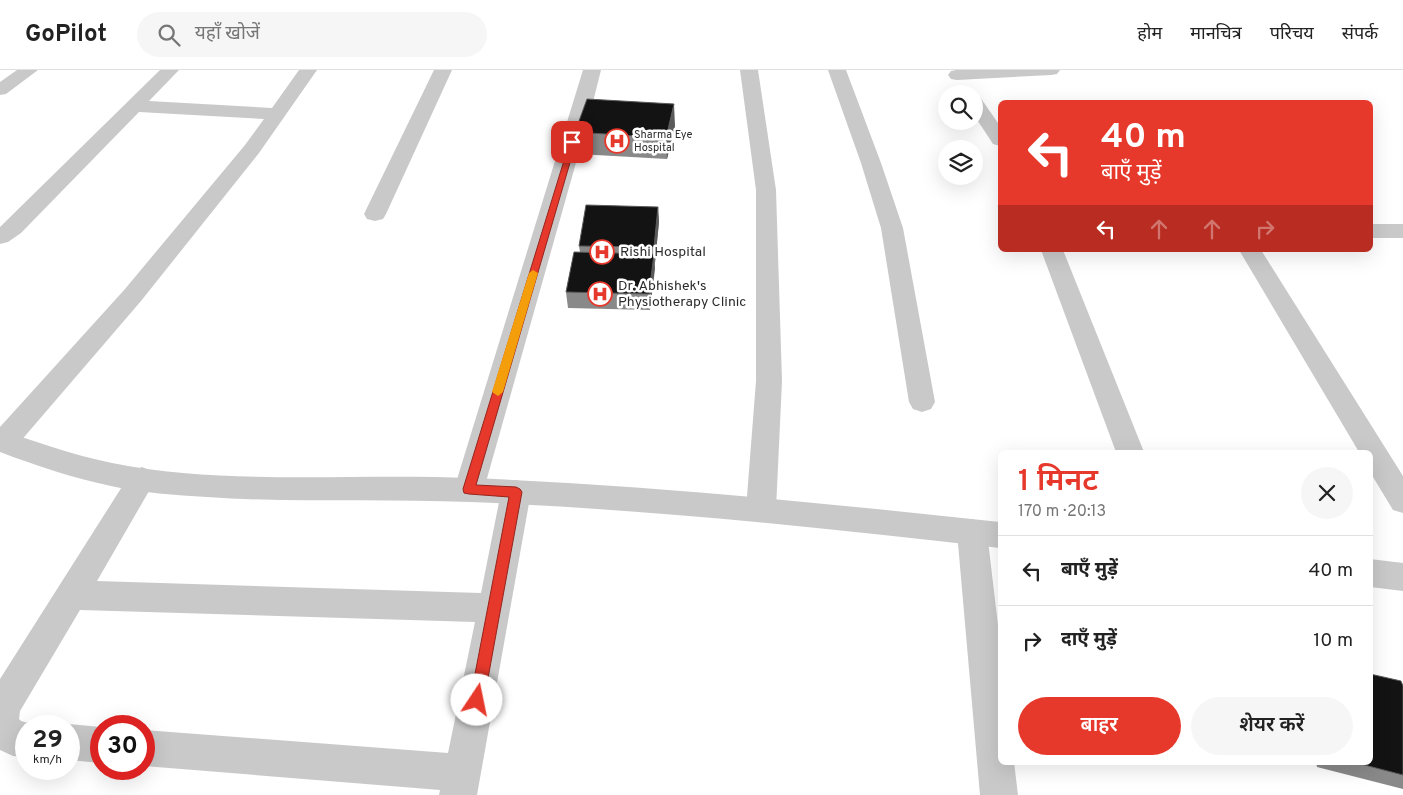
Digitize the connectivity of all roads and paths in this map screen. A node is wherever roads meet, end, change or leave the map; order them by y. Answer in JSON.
{"nodes":[{"id":1,"x":29,"y":70,"type":"edge"},
{"id":2,"x":170,"y":70,"type":"edge"},
{"id":3,"x":308,"y":70,"type":"edge"},
{"id":4,"x":444,"y":70,"type":"edge"},
{"id":5,"x":592,"y":70,"type":"edge"},
{"id":6,"x":749,"y":70,"type":"edge"},
{"id":7,"x":837,"y":70,"type":"edge"},
{"id":8,"x":1051,"y":70,"type":"edge"},
{"id":9,"x":956,"y":73,"type":"edge"},
{"id":10,"x":963,"y":85,"type":"edge"},
{"id":11,"x":0,"y":90,"type":"edge"},
{"id":12,"x":133,"y":106,"type":"junction"},
{"id":13,"x":277,"y":114,"type":"junction"},
{"id":14,"x":983,"y":114,"type":"edge"},
{"id":15,"x":998,"y":137,"type":"edge"},
{"id":16,"x":375,"y":214,"type":"dead end"},
{"id":17,"x":0,"y":237,"type":"edge"},
{"id":18,"x":1053,"y":252,"type":"edge"},
{"id":19,"x":1251,"y":252,"type":"edge"},
{"id":20,"x":922,"y":402,"type":"dead end"},
{"id":21,"x":1,"y":441,"type":"edge"},
{"id":22,"x":1129,"y":450,"type":"edge"},
{"id":23,"x":1372,"y":450,"type":"edge"},
{"id":24,"x":1373,"y":452,"type":"edge"},
{"id":25,"x":142,"y":479,"type":"junction"},
{"id":26,"x":469,"y":489,"type":"junction"},
{"id":27,"x":516,"y":492,"type":"junction"},
{"id":28,"x":1403,"y":501,"type":"edge"},
{"id":29,"x":762,"y":509,"type":"junction"},
{"id":30,"x":986,"y":533,"type":"edge"},
{"id":31,"x":1373,"y":573,"type":"edge"},
{"id":32,"x":1403,"y":578,"type":"edge"},
{"id":33,"x":71,"y":595,"type":"junction"},
{"id":34,"x":494,"y":608,"type":"junction"},
{"id":35,"x":0,"y":725,"type":"edge"},
{"id":36,"x":15,"y":738,"type":"edge"},
{"id":37,"x":155,"y":749,"type":"edge"},
{"id":38,"x":998,"y":758,"type":"edge"},
{"id":39,"x":998,"y":765,"type":"edge"},
{"id":40,"x":461,"y":784,"type":"edge"},
{"id":41,"x":1000,"y":795,"type":"edge"}],
"edges":[{"from":1,"to":11,"type":"street"},
{"from":2,"to":12,"type":"street"},
{"from":3,"to":13,"type":"street"},
{"from":4,"to":16,"type":"street"},
{"from":5,"to":26,"type":"street"},
{"from":6,"to":29,"type":"street"},
{"from":7,"to":20,"type":"street"},
{"from":8,"to":9,"type":"street"},
{"from":9,"to":10,"type":"street"},
{"from":12,"to":13,"type":"street"},
{"from":12,"to":17,"type":"street"},
{"from":13,"to":21,"type":"street"},
{"from":14,"to":15,"type":"street"},
{"from":18,"to":22,"type":"street"},
{"from":19,"to":23,"type":"street"},
{"from":21,"to":25,"type":"street"},
{"from":24,"to":28,"type":"street"},
{"from":25,"to":26,"type":"street"},
{"from":25,"to":33,"type":"street"},
{"from":26,"to":27,"type":"street"},
{"from":27,"to":29,"type":"street"},
{"from":27,"to":34,"type":"street"},
{"from":29,"to":30,"type":"street"},
{"from":30,"to":38,"type":"street"},
{"from":31,"to":32,"type":"street"},
{"from":33,"to":34,"type":"street"},
{"from":33,"to":35,"type":"street"},
{"from":34,"to":40,"type":"street"},
{"from":35,"to":36,"type":"street"},
{"from":37,"to":40,"type":"street"},
{"from":39,"to":41,"type":"street"}]}
